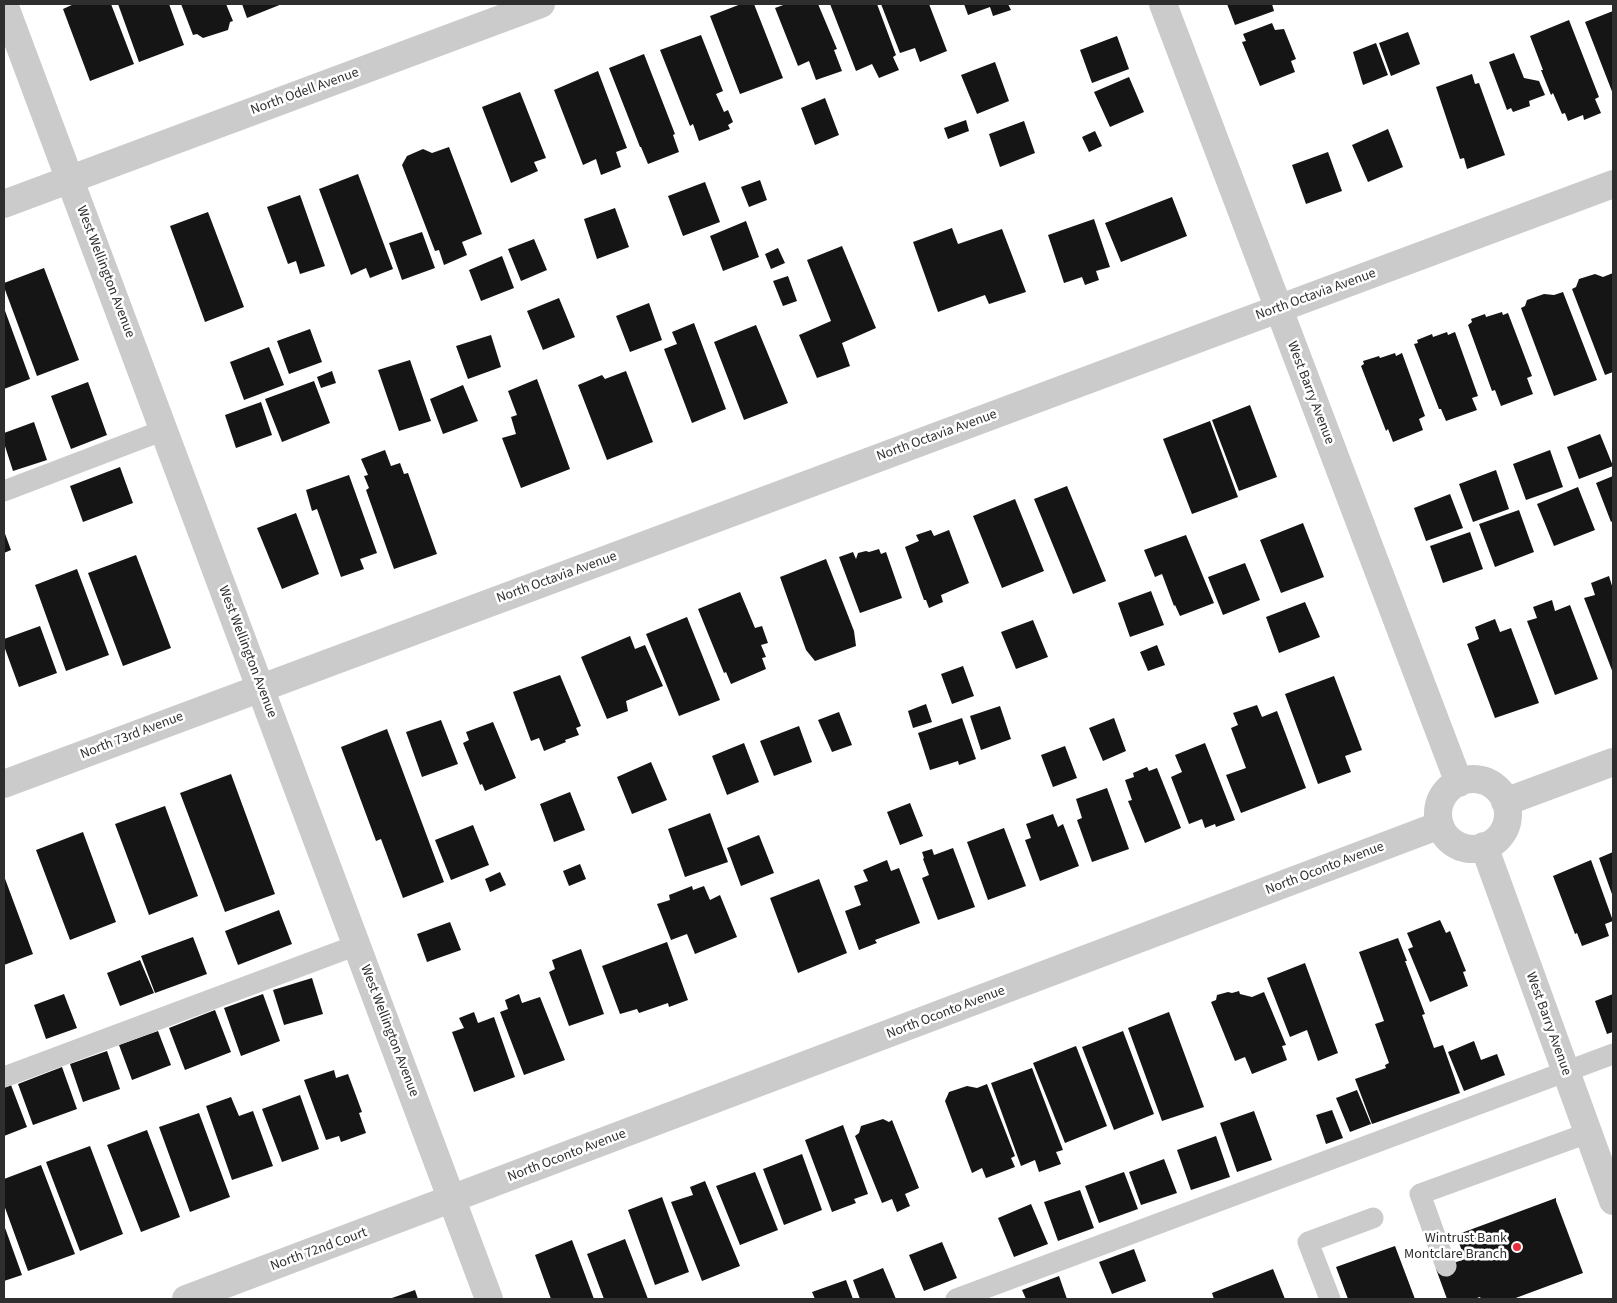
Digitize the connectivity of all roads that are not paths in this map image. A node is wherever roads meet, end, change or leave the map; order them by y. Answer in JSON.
{"nodes":[{"id":1,"x":4,"y":4,"type":"edge"},
{"id":2,"x":541,"y":4,"type":"edge"},
{"id":3,"x":1163,"y":4,"type":"edge"},
{"id":4,"x":70,"y":179,"type":"junction"},
{"id":5,"x":1613,"y":184,"type":"edge"},
{"id":6,"x":4,"y":204,"type":"edge"},
{"id":7,"x":1278,"y":309,"type":"junction"},
{"id":8,"x":164,"y":430,"type":"junction"},
{"id":9,"x":4,"y":491,"type":"edge"},
{"id":10,"x":260,"y":688,"type":"junction"},
{"id":11,"x":1613,"y":762,"type":"edge"},
{"id":12,"x":1459,"y":783,"type":"junction"},
{"id":13,"x":4,"y":784,"type":"edge"},
{"id":14,"x":1505,"y":802,"type":"junction"},
{"id":15,"x":1440,"y":825,"type":"junction"},
{"id":16,"x":1484,"y":846,"type":"junction"},
{"id":17,"x":357,"y":945,"type":"junction"},
{"id":18,"x":1613,"y":1054,"type":"edge"},
{"id":19,"x":1565,"y":1072,"type":"junction"},
{"id":20,"x":4,"y":1077,"type":"edge"},
{"id":21,"x":1588,"y":1133,"type":"junction"},
{"id":22,"x":452,"y":1200,"type":"junction"},
{"id":23,"x":1613,"y":1201,"type":"edge"},
{"id":24,"x":1373,"y":1218,"type":"dead end"},
{"id":25,"x":1446,"y":1266,"type":"dead end"},
{"id":26,"x":186,"y":1299,"type":"edge"},
{"id":27,"x":489,"y":1299,"type":"edge"},
{"id":28,"x":956,"y":1299,"type":"edge"},
{"id":29,"x":1330,"y":1299,"type":"edge"}],
"edges":[{"from":1,"to":4,"type":"street","name":"West Wellington Avenue"},
{"from":2,"to":4,"type":"street","name":"North Odell Avenue"},
{"from":3,"to":7,"type":"street","name":"West Barry Avenue"},
{"from":4,"to":6,"type":"street","name":"North Odell Avenue"},
{"from":4,"to":8,"type":"street","name":"West Wellington Avenue"},
{"from":5,"to":7,"type":"street","name":"North Octavia Avenue"},
{"from":7,"to":10,"type":"street","name":"North Octavia Avenue"},
{"from":7,"to":12,"type":"street","name":"West Barry Avenue"},
{"from":8,"to":9,"type":"lane"},
{"from":8,"to":10,"type":"street","name":"West Wellington Avenue"},
{"from":10,"to":13,"type":"street","name":"North 73rd Avenue"},
{"from":10,"to":17,"type":"street","name":"West Wellington Avenue"},
{"from":11,"to":14,"type":"street"},
{"from":12,"to":14,"type":"street"},
{"from":12,"to":15,"type":"street"},
{"from":14,"to":16,"type":"street"},
{"from":15,"to":16,"type":"street"},
{"from":15,"to":22,"type":"street","name":"North Oconto Avenue"},
{"from":16,"to":19,"type":"street","name":"West Barry Avenue"},
{"from":17,"to":20,"type":"lane"},
{"from":17,"to":22,"type":"street","name":"West Wellington Avenue"},
{"from":18,"to":19,"type":"lane"},
{"from":19,"to":21,"type":"street","name":"West Barry Avenue"},
{"from":19,"to":28,"type":"lane"},
{"from":21,"to":23,"type":"street","name":"West Barry Avenue"},
{"from":21,"to":25,"type":"lane"},
{"from":22,"to":26,"type":"street","name":"North 72nd Court"},
{"from":22,"to":27,"type":"street","name":"West Wellington Avenue"},
{"from":24,"to":29,"type":"lane"}]}
